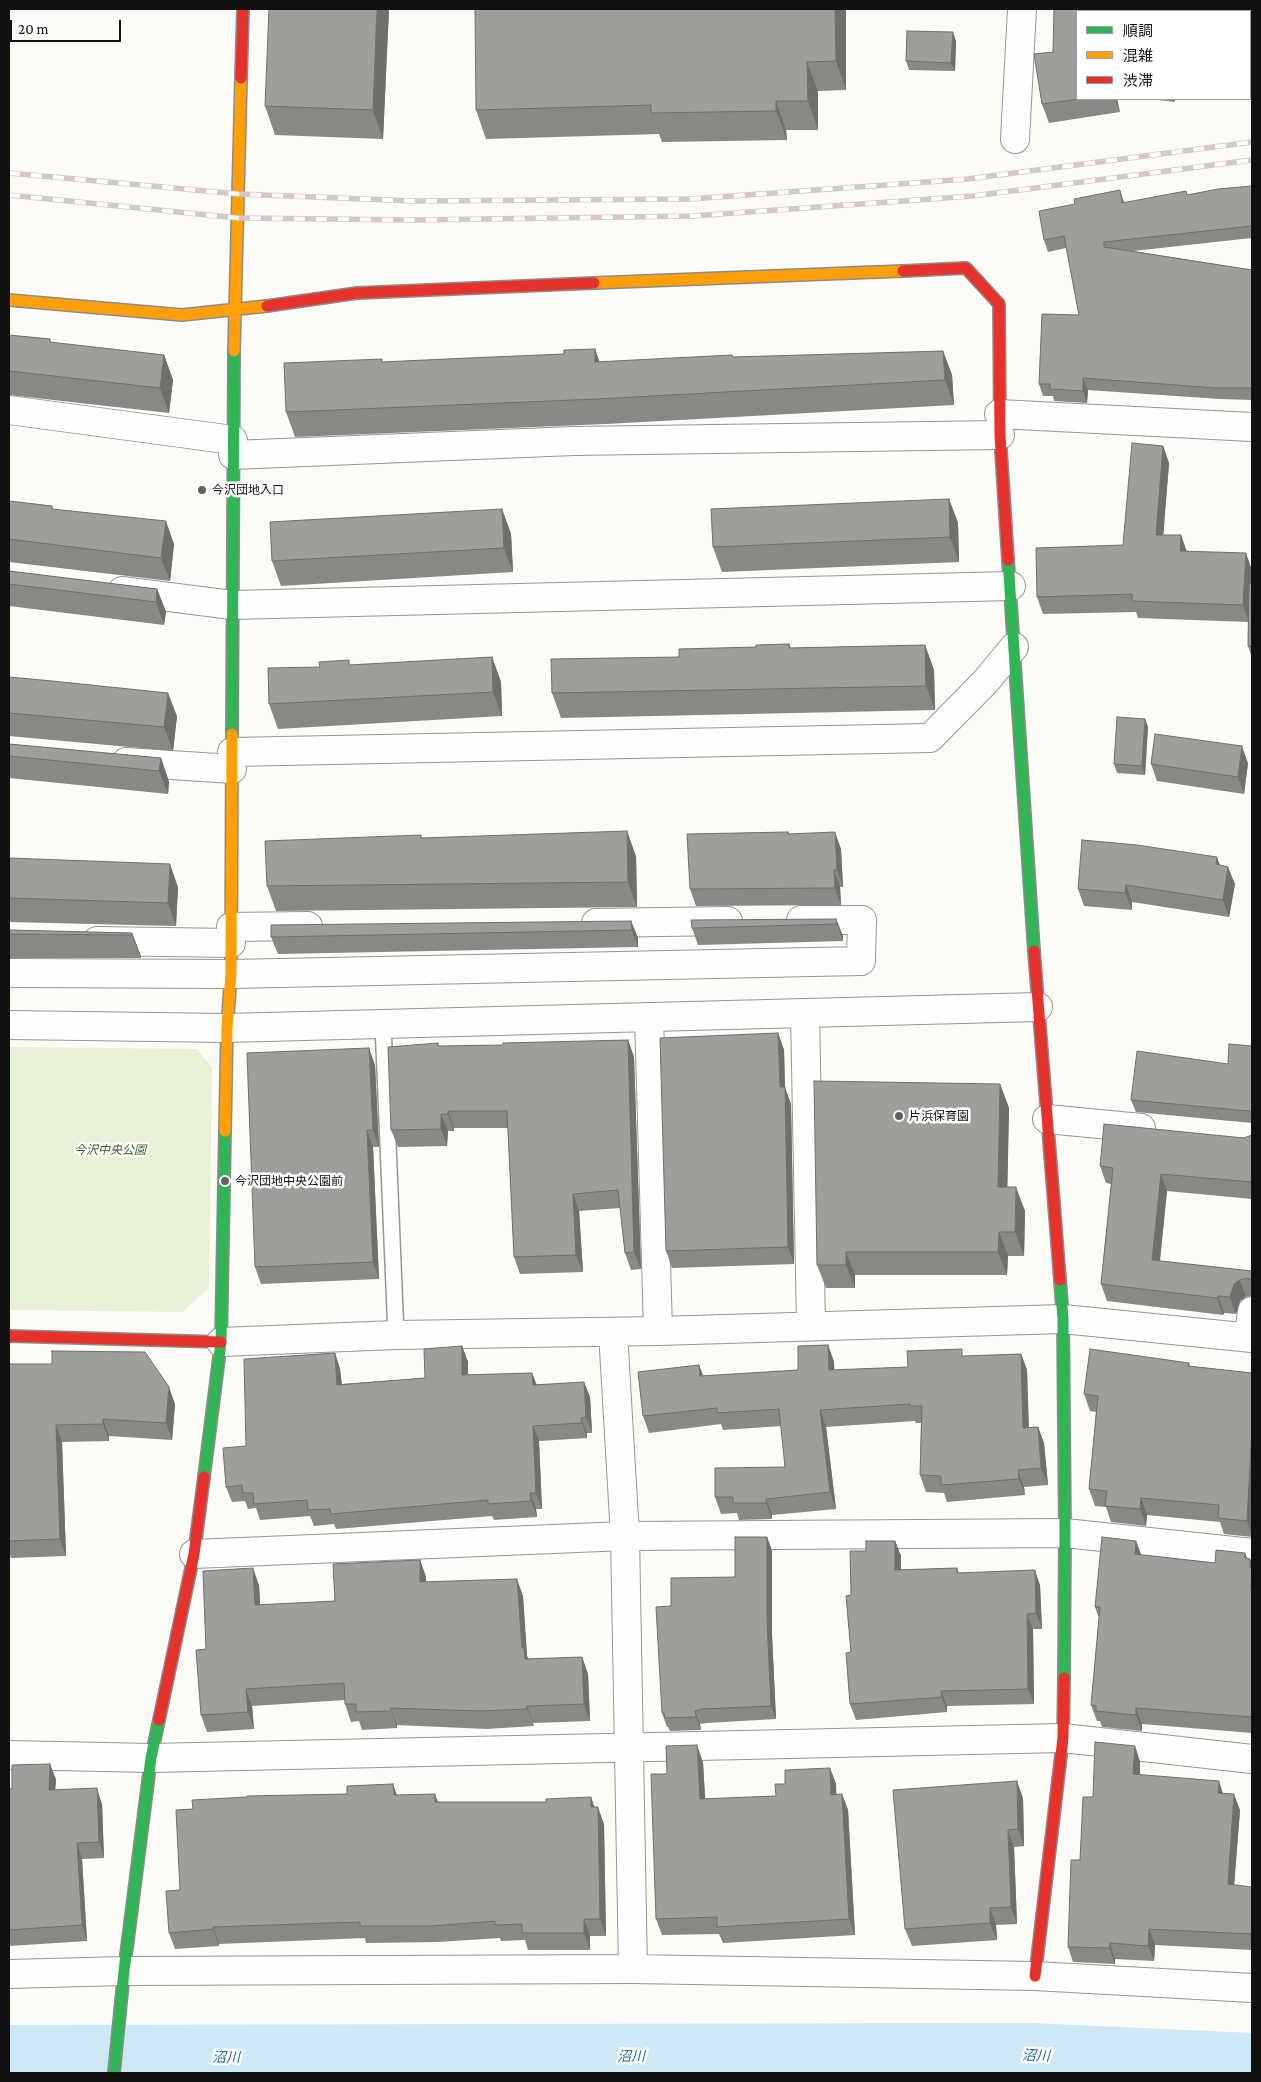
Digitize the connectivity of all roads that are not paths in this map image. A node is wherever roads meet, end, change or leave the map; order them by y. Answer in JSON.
{"nodes":[{"id":1,"x":243,"y":9,"type":"edge"},
{"id":2,"x":1022,"y":9,"type":"edge"},
{"id":3,"x":1015,"y":139,"type":"dead end"},
{"id":4,"x":9,"y":300,"type":"edge"},
{"id":5,"x":234,"y":311,"type":"junction"},
{"id":6,"x":9,"y":410,"type":"edge"},
{"id":7,"x":1000,"y":424,"type":"junction"},
{"id":8,"x":1252,"y":427,"type":"edge"},
{"id":9,"x":233,"y":448,"type":"junction"},
{"id":10,"x":1011,"y":586,"type":"junction"},
{"id":11,"x":96,"y":588,"type":"edge"},
{"id":12,"x":232,"y":605,"type":"junction"},
{"id":13,"x":1014,"y":647,"type":"junction"},
{"id":14,"x":104,"y":760,"type":"edge"},
{"id":15,"x":232,"y":761,"type":"junction"},
{"id":16,"x":566,"y":923,"type":"edge"},
{"id":17,"x":330,"y":926,"type":"edge"},
{"id":18,"x":231,"y":935,"type":"junction"},
{"id":19,"x":77,"y":940,"type":"dead end"},
{"id":20,"x":9,"y":973,"type":"edge"},
{"id":21,"x":231,"y":974,"type":"junction"},
{"id":22,"x":1038,"y":1007,"type":"junction"},
{"id":23,"x":805,"y":1013,"type":"junction"},
{"id":24,"x":650,"y":1017,"type":"junction"},
{"id":25,"x":384,"y":1024,"type":"junction"},
{"id":26,"x":9,"y":1025,"type":"edge"},
{"id":27,"x":227,"y":1028,"type":"junction"},
{"id":28,"x":1047,"y":1119,"type":"junction"},
{"id":29,"x":1164,"y":1130,"type":"edge"},
{"id":30,"x":1063,"y":1319,"type":"junction"},
{"id":31,"x":811,"y":1326,"type":"junction"},
{"id":32,"x":1251,"y":1329,"type":"edge"},
{"id":33,"x":658,"y":1331,"type":"junction"},
{"id":34,"x":613,"y":1332,"type":"junction"},
{"id":35,"x":396,"y":1335,"type":"junction"},
{"id":36,"x":9,"y":1336,"type":"edge"},
{"id":37,"x":221,"y":1342,"type":"junction"},
{"id":38,"x":1065,"y":1534,"type":"junction"},
{"id":39,"x":625,"y":1536,"type":"junction"},
{"id":40,"x":1252,"y":1553,"type":"edge"},
{"id":41,"x":194,"y":1554,"type":"junction"},
{"id":42,"x":1064,"y":1738,"type":"junction"},
{"id":43,"x":629,"y":1746,"type":"junction"},
{"id":44,"x":9,"y":1756,"type":"edge"},
{"id":45,"x":151,"y":1758,"type":"junction"},
{"id":46,"x":1252,"y":1759,"type":"edge"},
{"id":47,"x":633,"y":1969,"type":"junction"},
{"id":48,"x":124,"y":1971,"type":"junction"},
{"id":49,"x":9,"y":1974,"type":"edge"},
{"id":50,"x":1035,"y":1976,"type":"junction"},
{"id":51,"x":1252,"y":1988,"type":"edge"},
{"id":52,"x":114,"y":2073,"type":"edge"}],
"edges":[{"from":1,"to":5,"type":"street"},
{"from":2,"to":3,"type":"street"},
{"from":4,"to":5,"type":"street"},
{"from":5,"to":7,"type":"street"},
{"from":5,"to":9,"type":"street"},
{"from":6,"to":9,"type":"street"},
{"from":7,"to":8,"type":"street"},
{"from":7,"to":9,"type":"street"},
{"from":7,"to":10,"type":"street"},
{"from":9,"to":12,"type":"street"},
{"from":10,"to":12,"type":"street"},
{"from":10,"to":13,"type":"street"},
{"from":11,"to":12,"type":"street"},
{"from":12,"to":15,"type":"street"},
{"from":13,"to":15,"type":"street"},
{"from":13,"to":22,"type":"street"},
{"from":14,"to":15,"type":"street"},
{"from":15,"to":18,"type":"street"},
{"from":16,"to":21,"type":"street"},
{"from":17,"to":18,"type":"street"},
{"from":18,"to":19,"type":"street"},
{"from":18,"to":21,"type":"street"},
{"from":20,"to":21,"type":"street"},
{"from":21,"to":27,"type":"street"},
{"from":22,"to":23,"type":"street"},
{"from":22,"to":28,"type":"street"},
{"from":23,"to":24,"type":"street"},
{"from":23,"to":31,"type":"street"},
{"from":24,"to":25,"type":"street"},
{"from":24,"to":33,"type":"street"},
{"from":25,"to":27,"type":"street"},
{"from":25,"to":35,"type":"lane"},
{"from":26,"to":27,"type":"street"},
{"from":27,"to":37,"type":"street"},
{"from":28,"to":29,"type":"street"},
{"from":28,"to":30,"type":"street"},
{"from":30,"to":31,"type":"street"},
{"from":30,"to":32,"type":"street"},
{"from":30,"to":38,"type":"street"},
{"from":31,"to":33,"type":"street"},
{"from":33,"to":34,"type":"street"},
{"from":34,"to":35,"type":"street"},
{"from":34,"to":39,"type":"street"},
{"from":35,"to":37,"type":"street"},
{"from":36,"to":37,"type":"street"},
{"from":37,"to":41,"type":"street"},
{"from":38,"to":39,"type":"street"},
{"from":38,"to":40,"type":"street"},
{"from":38,"to":42,"type":"street"},
{"from":39,"to":41,"type":"street"},
{"from":39,"to":43,"type":"street"},
{"from":41,"to":45,"type":"street"},
{"from":42,"to":43,"type":"street"},
{"from":42,"to":46,"type":"street"},
{"from":42,"to":50,"type":"street"},
{"from":43,"to":45,"type":"street"},
{"from":43,"to":47,"type":"street"},
{"from":44,"to":45,"type":"street"},
{"from":45,"to":48,"type":"street"},
{"from":47,"to":48,"type":"street"},
{"from":47,"to":50,"type":"street"},
{"from":48,"to":49,"type":"street"},
{"from":48,"to":52,"type":"street"},
{"from":50,"to":51,"type":"street"}]}
